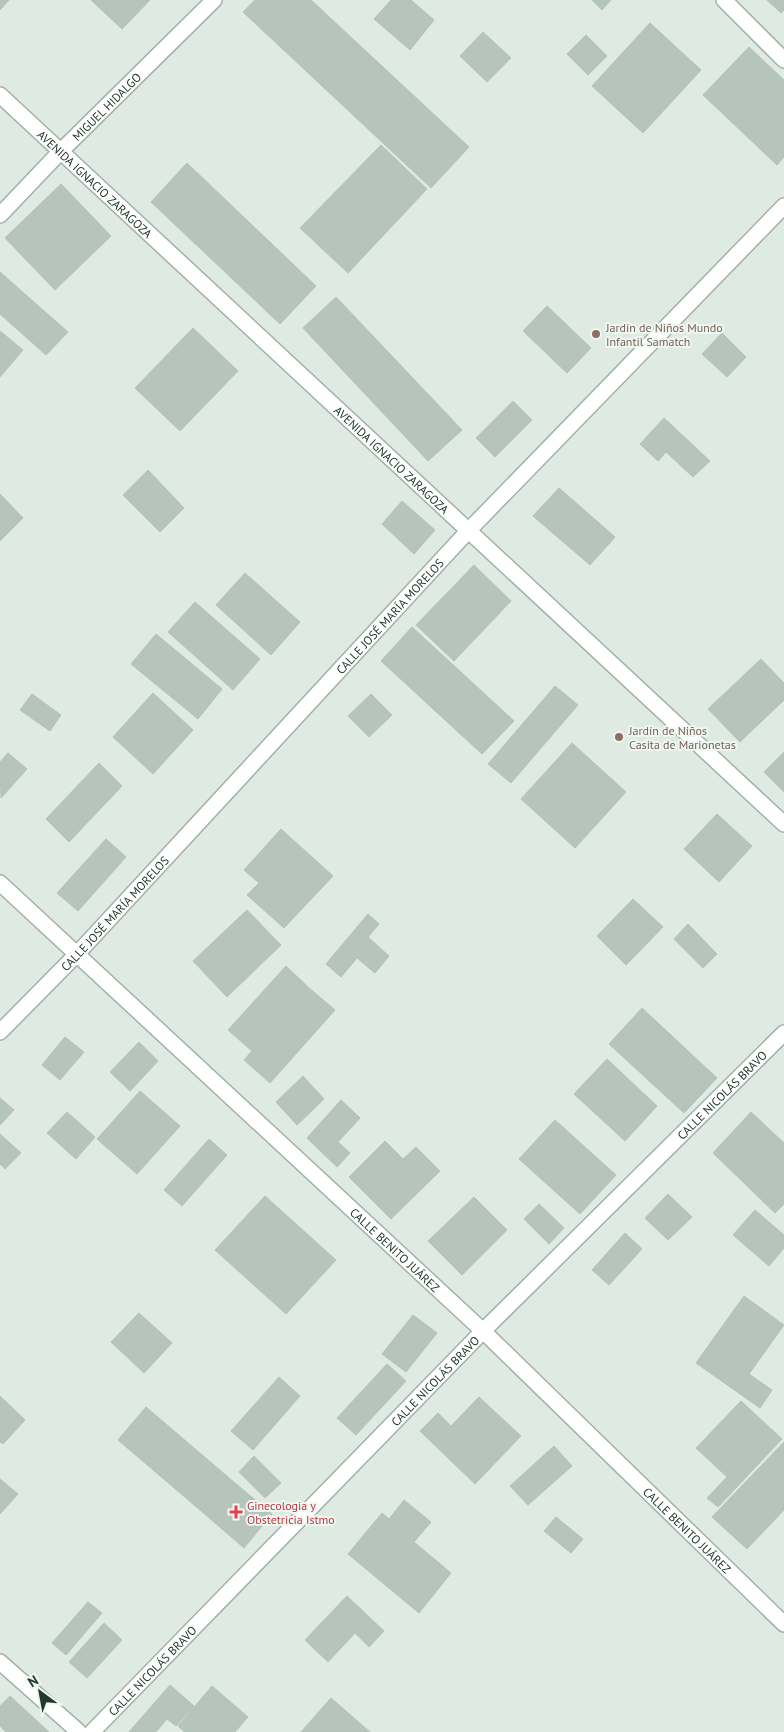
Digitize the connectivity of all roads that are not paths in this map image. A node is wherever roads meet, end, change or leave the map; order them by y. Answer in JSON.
{"nodes":[{"id":1,"x":214,"y":0,"type":"edge"},
{"id":2,"x":724,"y":0,"type":"edge"},
{"id":3,"x":784,"y":60,"type":"edge"},
{"id":4,"x":0,"y":94,"type":"edge"},
{"id":5,"x":60,"y":152,"type":"junction"},
{"id":6,"x":784,"y":206,"type":"edge"},
{"id":7,"x":0,"y":215,"type":"edge"},
{"id":8,"x":469,"y":530,"type":"junction"},
{"id":9,"x":784,"y":824,"type":"edge"},
{"id":10,"x":0,"y":883,"type":"edge"},
{"id":11,"x":77,"y":954,"type":"junction"},
{"id":12,"x":0,"y":1032,"type":"edge"},
{"id":13,"x":784,"y":1033,"type":"edge"},
{"id":14,"x":483,"y":1330,"type":"junction"},
{"id":15,"x":784,"y":1624,"type":"edge"},
{"id":16,"x":0,"y":1662,"type":"edge"},
{"id":17,"x":78,"y":1732,"type":"edge"},
{"id":18,"x":92,"y":1732,"type":"edge"}],
"edges":[{"from":1,"to":5,"type":"street","name":"MIGUEL HIDALGO"},
{"from":2,"to":3,"type":"street"},
{"from":4,"to":5,"type":"street","name":"AVENIDA IGNACIO ZARAGOZA"},
{"from":5,"to":7,"type":"street","name":"MIGUEL HIDALGO"},
{"from":5,"to":8,"type":"street","name":"AVENIDA IGNACIO ZARAGOZA"},
{"from":6,"to":8,"type":"street","name":"CALLE JOSÉ MARÍA MORELOS"},
{"from":8,"to":9,"type":"street","name":"AVENIDA IGNACIO ZARAGOZA"},
{"from":8,"to":11,"type":"street","name":"CALLE JOSÉ MARÍA MORELOS"},
{"from":10,"to":11,"type":"street","name":"CALLE BENITO JUÁREZ"},
{"from":11,"to":12,"type":"street","name":"CALLE JOSÉ MARÍA MORELOS"},
{"from":11,"to":14,"type":"street","name":"CALLE BENITO JUÁREZ"},
{"from":13,"to":14,"type":"street","name":"CALLE NICOLÁS BRAVO"},
{"from":14,"to":15,"type":"street","name":"CALLE BENITO JUÁREZ"},
{"from":14,"to":18,"type":"street","name":"CALLE NICOLÁS BRAVO"},
{"from":16,"to":17,"type":"street"}]}
